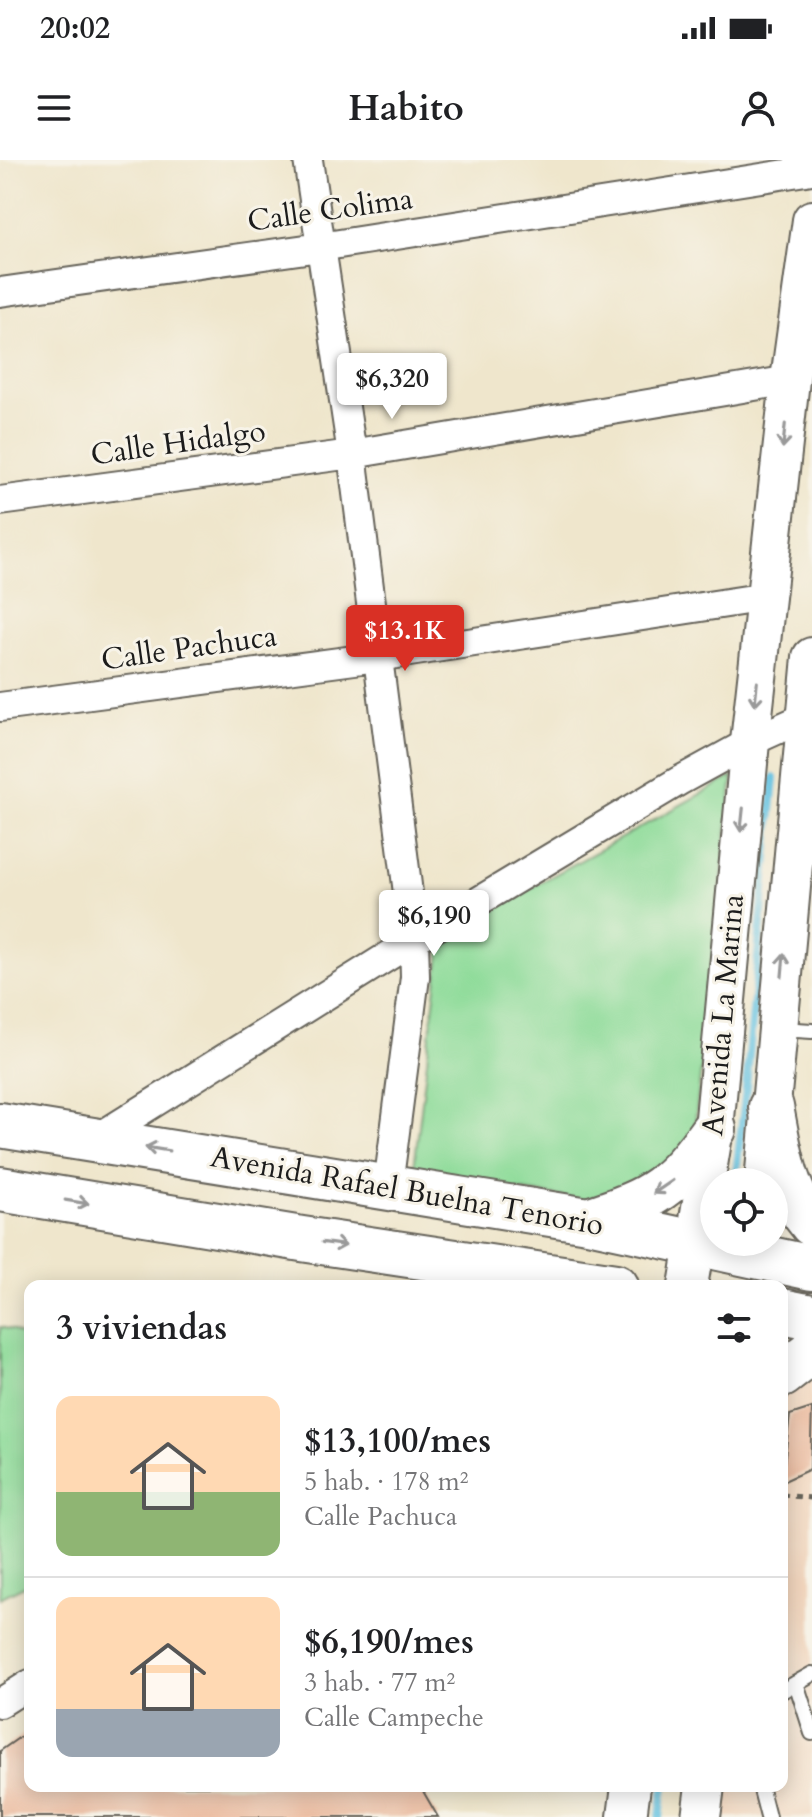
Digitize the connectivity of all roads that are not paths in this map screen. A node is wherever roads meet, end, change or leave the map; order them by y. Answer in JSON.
{"nodes":[{"id":1,"x":308,"y":160,"type":"edge"},
{"id":2,"x":812,"y":170,"type":"edge"},
{"id":3,"x":812,"y":220,"type":"edge"},
{"id":4,"x":320,"y":247,"type":"junction"},
{"id":5,"x":0,"y":292,"type":"edge"},
{"id":6,"x":790,"y":380,"type":"junction"},
{"id":7,"x":352,"y":454,"type":"junction"},
{"id":8,"x":0,"y":501,"type":"edge"},
{"id":9,"x":766,"y":597,"type":"junction"},
{"id":10,"x":377,"y":657,"type":"junction"},
{"id":11,"x":812,"y":657,"type":"edge"},
{"id":12,"x":0,"y":707,"type":"edge"},
{"id":13,"x":809,"y":715,"type":"edge"},
{"id":14,"x":750,"y":742,"type":"junction"},
{"id":15,"x":414,"y":940,"type":"junction"},
{"id":16,"x":795,"y":1030,"type":"edge"},
{"id":17,"x":771,"y":1107,"type":"junction"},
{"id":18,"x":0,"y":1125,"type":"edge"},
{"id":19,"x":714,"y":1129,"type":"junction"},
{"id":20,"x":96,"y":1139,"type":"junction"},
{"id":21,"x":765,"y":1168,"type":"edge"},
{"id":22,"x":388,"y":1186,"type":"junction"},
{"id":23,"x":0,"y":1189,"type":"edge"},
{"id":24,"x":588,"y":1220,"type":"junction"},
{"id":25,"x":812,"y":1224,"type":"edge"},
{"id":26,"x":696,"y":1242,"type":"junction"},
{"id":27,"x":757,"y":1261,"type":"edge"},
{"id":28,"x":812,"y":1268,"type":"edge"},
{"id":29,"x":568,"y":1280,"type":"edge"},
{"id":30,"x":689,"y":1280,"type":"edge"},
{"id":31,"x":788,"y":1312,"type":"edge"},
{"id":32,"x":812,"y":1317,"type":"edge"},
{"id":33,"x":812,"y":1352,"type":"edge"},
{"id":34,"x":788,"y":1370,"type":"edge"},
{"id":35,"x":812,"y":1674,"type":"edge"},
{"id":36,"x":796,"y":1683,"type":"junction"},
{"id":37,"x":24,"y":1688,"type":"edge"},
{"id":38,"x":788,"y":1688,"type":"edge"},
{"id":39,"x":0,"y":1703,"type":"edge"},
{"id":40,"x":812,"y":1733,"type":"edge"},
{"id":41,"x":630,"y":1792,"type":"edge"},
{"id":42,"x":704,"y":1792,"type":"edge"},
{"id":43,"x":762,"y":1792,"type":"edge"},
{"id":44,"x":627,"y":1817,"type":"edge"},
{"id":45,"x":701,"y":1817,"type":"edge"},
{"id":46,"x":768,"y":1817,"type":"edge"}],
"edges":[{"from":1,"to":4,"type":"street"},
{"from":2,"to":4,"type":"street","name":"Calle Colima"},
{"from":3,"to":6,"type":"main road","name":"Avenida La Marina"},
{"from":4,"to":5,"type":"street","name":"Calle Colima"},
{"from":4,"to":7,"type":"street"},
{"from":6,"to":7,"type":"street","name":"Calle Hidalgo"},
{"from":6,"to":9,"type":"main road","name":"Avenida La Marina","one_way":true},
{"from":7,"to":8,"type":"street","name":"Calle Hidalgo"},
{"from":7,"to":10,"type":"street"},
{"from":9,"to":10,"type":"street","name":"Calle Pachuca"},
{"from":9,"to":14,"type":"main road","name":"Avenida La Marina","one_way":true},
{"from":10,"to":12,"type":"street","name":"Calle Pachuca"},
{"from":10,"to":15,"type":"street"},
{"from":11,"to":13,"type":"main road","name":"Avenida La Marina"},
{"from":13,"to":14,"type":"street"},
{"from":16,"to":13,"type":"main road","name":"Avenida La Marina","one_way":true},
{"from":14,"to":15,"type":"street"},
{"from":14,"to":19,"type":"main road","name":"Avenida La Marina","one_way":true},
{"from":15,"to":20,"type":"street"},
{"from":15,"to":22,"type":"street"},
{"from":16,"to":17,"type":"main road","name":"Avenida La Marina"},
{"from":17,"to":21,"type":"main road","name":"Avenida La Marina"},
{"from":17,"to":25,"type":"main road"},
{"from":18,"to":20,"type":"main road","name":"Avenida Rafael Buelna Tenorio"},
{"from":19,"to":24,"type":"main road","one_way":true},
{"from":19,"to":26,"type":"main road","name":"Avenida La Marina"},
{"from":22,"to":20,"type":"main road","name":"Avenida Rafael Buelna Tenorio","one_way":true},
{"from":22,"to":24,"type":"main road","name":"Avenida Rafael Buelna Tenorio"},
{"from":23,"to":29,"type":"main road","name":"Avenida Rafael Buelna Tenorio","one_way":true},
{"from":24,"to":26,"type":"main road","name":"Avenida Rafael Buelna Tenorio"},
{"from":26,"to":27,"type":"main road","name":"Avenida Rafael Buelna Tenorio"},
{"from":26,"to":30,"type":"main road","name":"Avenida La Marina"},
{"from":27,"to":28,"type":"main road","name":"Avenida Rafael Buelna Tenorio"},
{"from":31,"to":32,"type":"main road"},
{"from":33,"to":34,"type":"main road"},
{"from":35,"to":36,"type":"lane"},
{"from":36,"to":38,"type":"lane"},
{"from":36,"to":40,"type":"lane"},
{"from":37,"to":39,"type":"street"},
{"from":41,"to":44,"type":"main road"},
{"from":42,"to":45,"type":"main road"},
{"from":43,"to":46,"type":"lane"}]}
